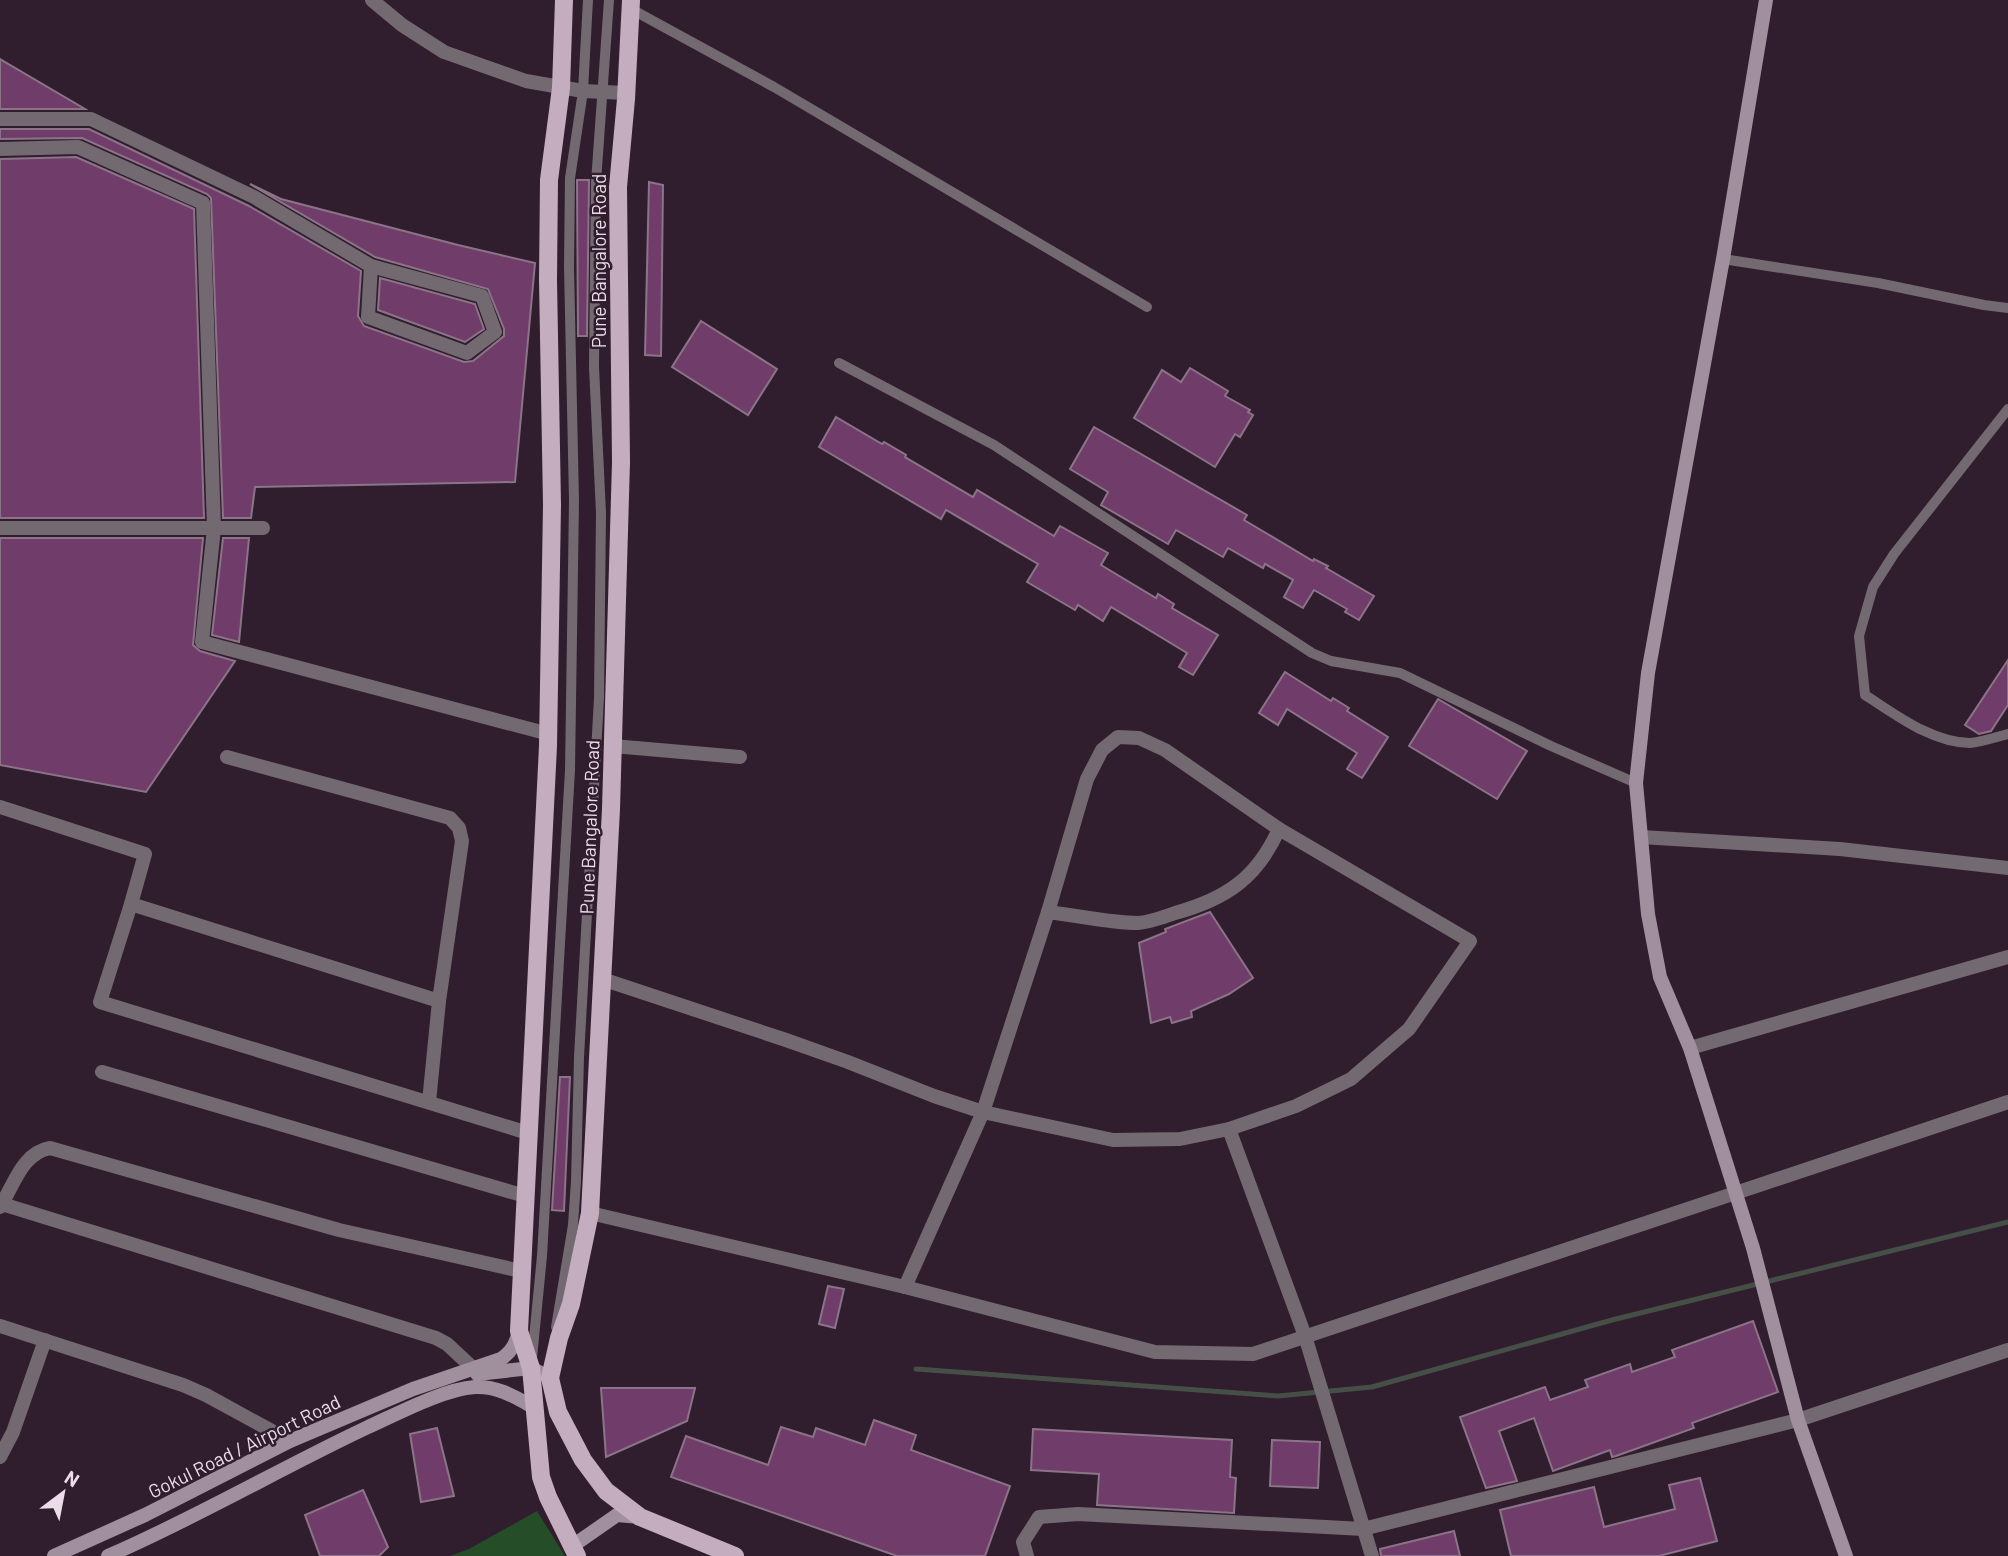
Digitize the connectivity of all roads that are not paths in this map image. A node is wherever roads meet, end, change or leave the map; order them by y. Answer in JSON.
{"nodes":[{"id":1,"x":372,"y":0,"type":"edge"},
{"id":2,"x":564,"y":0,"type":"edge"},
{"id":3,"x":588,"y":0,"type":"edge"},
{"id":4,"x":609,"y":0,"type":"edge"},
{"id":5,"x":1766,"y":0,"type":"edge"},
{"id":6,"x":631,"y":5,"type":"edge"},
{"id":7,"x":561,"y":88,"type":"junction"},
{"id":8,"x":583,"y":91,"type":"junction"},
{"id":9,"x":603,"y":92,"type":"junction"},
{"id":10,"x":626,"y":93,"type":"junction"},
{"id":11,"x":0,"y":120,"type":"edge"},
{"id":12,"x":0,"y":149,"type":"edge"},
{"id":13,"x":1723,"y":259,"type":"junction"},
{"id":14,"x":371,"y":266,"type":"junction"},
{"id":15,"x":1147,"y":307,"type":"dead end"},
{"id":16,"x":2008,"y":307,"type":"edge"},
{"id":17,"x":839,"y":363,"type":"dead end"},
{"id":18,"x":2008,"y":409,"type":"edge"},
{"id":19,"x":0,"y":528,"type":"edge"},
{"id":20,"x":214,"y":528,"type":"junction"},
{"id":21,"x":263,"y":528,"type":"dead end"},
{"id":22,"x":549,"y":734,"type":"junction"},
{"id":23,"x":2008,"y":734,"type":"edge"},
{"id":24,"x":613,"y":746,"type":"junction"},
{"id":25,"x":227,"y":757,"type":"dead end"},
{"id":26,"x":740,"y":757,"type":"dead end"},
{"id":27,"x":1636,"y":783,"type":"junction"},
{"id":28,"x":0,"y":807,"type":"edge"},
{"id":29,"x":1279,"y":829,"type":"junction"},
{"id":30,"x":1640,"y":837,"type":"junction"},
{"id":31,"x":2008,"y":868,"type":"edge"},
{"id":32,"x":131,"y":904,"type":"junction"},
{"id":33,"x":1048,"y":912,"type":"junction"},
{"id":34,"x":2008,"y":957,"type":"edge"},
{"id":35,"x":602,"y":979,"type":"junction"},
{"id":36,"x":439,"y":1001,"type":"junction"},
{"id":37,"x":1690,"y":1048,"type":"junction"},
{"id":38,"x":102,"y":1072,"type":"dead end"},
{"id":39,"x":429,"y":1102,"type":"junction"},
{"id":40,"x":2008,"y":1102,"type":"edge"},
{"id":41,"x":983,"y":1112,"type":"junction"},
{"id":42,"x":1229,"y":1129,"type":"junction"},
{"id":43,"x":528,"y":1133,"type":"junction"},
{"id":44,"x":1735,"y":1193,"type":"junction"},
{"id":45,"x":525,"y":1196,"type":"junction"},
{"id":46,"x":1,"y":1205,"type":"edge"},
{"id":47,"x":590,"y":1213,"type":"junction"},
{"id":48,"x":521,"y":1271,"type":"junction"},
{"id":49,"x":905,"y":1287,"type":"junction"},
{"id":50,"x":0,"y":1326,"type":"edge"},
{"id":51,"x":519,"y":1331,"type":"junction"},
{"id":52,"x":1305,"y":1336,"type":"junction"},
{"id":53,"x":45,"y":1340,"type":"junction"},
{"id":54,"x":2008,"y":1350,"type":"edge"},
{"id":55,"x":531,"y":1368,"type":"junction"},
{"id":56,"x":475,"y":1370,"type":"junction"},
{"id":57,"x":453,"y":1377,"type":"junction"},
{"id":58,"x":550,"y":1378,"type":"junction"},
{"id":59,"x":534,"y":1408,"type":"junction"},
{"id":60,"x":1798,"y":1420,"type":"junction"},
{"id":61,"x":290,"y":1441,"type":"junction"},
{"id":62,"x":0,"y":1457,"type":"edge"},
{"id":63,"x":640,"y":1517,"type":"junction"},
{"id":64,"x":1363,"y":1529,"type":"junction"},
{"id":65,"x":574,"y":1551,"type":"edge"},
{"id":66,"x":715,"y":1552,"type":"edge"},
{"id":67,"x":54,"y":1556,"type":"edge"},
{"id":68,"x":108,"y":1556,"type":"edge"},
{"id":69,"x":735,"y":1556,"type":"edge"},
{"id":70,"x":1027,"y":1556,"type":"edge"},
{"id":71,"x":1372,"y":1556,"type":"edge"},
{"id":72,"x":1846,"y":1556,"type":"edge"}],
"edges":[{"from":1,"to":7,"type":"street"},
{"from":2,"to":7,"type":"main road"},
{"from":3,"to":8,"type":"lane"},
{"from":4,"to":9,"type":"lane"},
{"from":5,"to":13,"type":"street"},
{"from":6,"to":10,"type":"main road","name":"Pune Bangalore Road"},
{"from":6,"to":15,"type":"lane"},
{"from":7,"to":8,"type":"street"},
{"from":7,"to":22,"type":"main road"},
{"from":8,"to":9,"type":"street"},
{"from":8,"to":55,"type":"lane"},
{"from":9,"to":10,"type":"street"},
{"from":9,"to":58,"type":"lane"},
{"from":10,"to":24,"type":"main road","name":"Pune Bangalore Road"},
{"from":11,"to":14,"type":"street"},
{"from":12,"to":20,"type":"street"},
{"from":13,"to":16,"type":"lane"},
{"from":13,"to":27,"type":"street"},
{"from":14,"to":14,"type":"street"},
{"from":17,"to":27,"type":"lane"},
{"from":18,"to":23,"type":"lane"},
{"from":19,"to":20,"type":"street"},
{"from":20,"to":21,"type":"street"},
{"from":20,"to":22,"type":"street"},
{"from":22,"to":43,"type":"main road"},
{"from":24,"to":26,"type":"street"},
{"from":24,"to":35,"type":"main road","name":"Pune Bangalore Road"},
{"from":25,"to":36,"type":"street"},
{"from":27,"to":30,"type":"street"},
{"from":28,"to":32,"type":"street"},
{"from":29,"to":33,"type":"street"},
{"from":29,"to":33,"type":"street"},
{"from":29,"to":42,"type":"street"},
{"from":30,"to":31,"type":"street"},
{"from":30,"to":37,"type":"street"},
{"from":32,"to":36,"type":"street"},
{"from":32,"to":39,"type":"street"},
{"from":33,"to":41,"type":"street"},
{"from":34,"to":37,"type":"street"},
{"from":35,"to":41,"type":"street"},
{"from":35,"to":47,"type":"main road","name":"Pune Bangalore Road"},
{"from":36,"to":39,"type":"street"},
{"from":37,"to":44,"type":"street"},
{"from":38,"to":45,"type":"street"},
{"from":39,"to":43,"type":"street"},
{"from":40,"to":44,"type":"street"},
{"from":41,"to":42,"type":"street"},
{"from":41,"to":49,"type":"street"},
{"from":42,"to":52,"type":"street"},
{"from":43,"to":45,"type":"main road"},
{"from":44,"to":52,"type":"street"},
{"from":44,"to":60,"type":"street"},
{"from":45,"to":48,"type":"main road"},
{"from":46,"to":48,"type":"street"},
{"from":46,"to":56,"type":"street"},
{"from":47,"to":49,"type":"street"},
{"from":47,"to":58,"type":"main road","name":"Pune Bangalore Road"},
{"from":48,"to":51,"type":"main road"},
{"from":49,"to":52,"type":"street"},
{"from":50,"to":53,"type":"street"},
{"from":51,"to":55,"type":"main road"},
{"from":51,"to":56,"type":"street","name":"Gokul Road / Airport Road"},
{"from":52,"to":64,"type":"street"},
{"from":53,"to":61,"type":"street"},
{"from":53,"to":62,"type":"street"},
{"from":54,"to":60,"type":"street"},
{"from":55,"to":57,"type":"street","name":"Gokul Road / Airport Road"},
{"from":55,"to":58,"type":"street"},
{"from":55,"to":59,"type":"main road"},
{"from":56,"to":57,"type":"street","name":"Gokul Road / Airport Road"},
{"from":57,"to":61,"type":"street","name":"Gokul Road / Airport Road"},
{"from":58,"to":63,"type":"main road","name":"Pune Bangalore Road"},
{"from":59,"to":65,"type":"main road"},
{"from":59,"to":68,"type":"street","name":"Gokul Road / Airport Road"},
{"from":60,"to":64,"type":"street"},
{"from":60,"to":72,"type":"street"},
{"from":61,"to":67,"type":"street","name":"Gokul Road / Airport Road"},
{"from":63,"to":65,"type":"street"},
{"from":63,"to":66,"type":"main road","name":"Pune Bangalore Road"},
{"from":64,"to":70,"type":"street"},
{"from":64,"to":71,"type":"street"},
{"from":66,"to":69,"type":"main road","name":"Pune Bangalore Road"}]}
